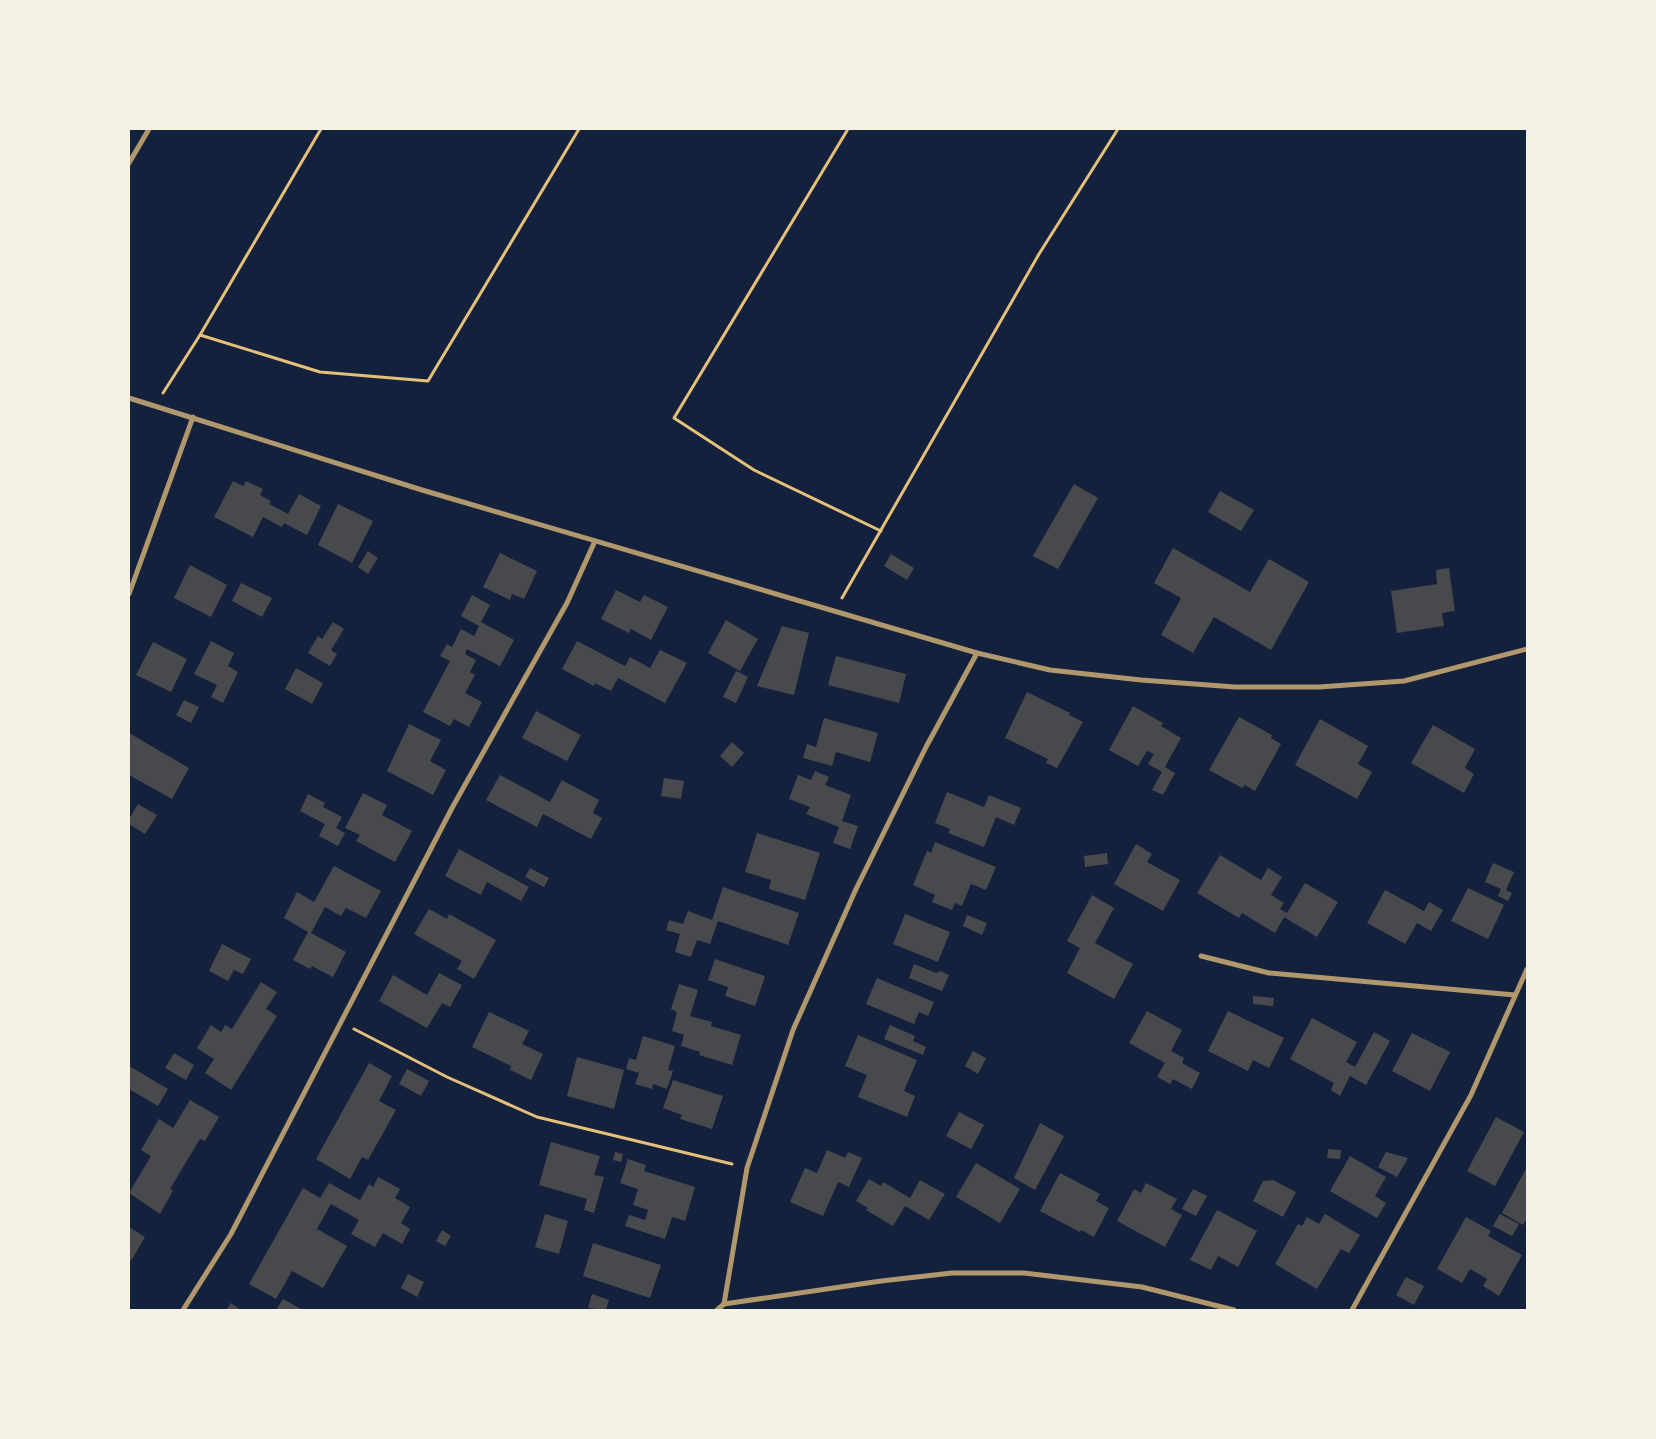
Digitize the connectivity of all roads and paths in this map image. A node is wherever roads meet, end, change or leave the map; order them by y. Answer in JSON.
{"nodes":[{"id":1,"x":149,"y":129,"type":"edge"},
{"id":2,"x":321,"y":129,"type":"edge"},
{"id":3,"x":579,"y":129,"type":"edge"},
{"id":4,"x":848,"y":129,"type":"edge"},
{"id":5,"x":1118,"y":129,"type":"edge"},
{"id":6,"x":129,"y":163,"type":"edge"},
{"id":7,"x":200,"y":336,"type":"junction"},
{"id":8,"x":129,"y":398,"type":"edge"},
{"id":9,"x":155,"y":406,"type":"junction"},
{"id":10,"x":193,"y":417,"type":"junction"},
{"id":11,"x":881,"y":531,"type":"junction"},
{"id":12,"x":595,"y":541,"type":"junction"},
{"id":13,"x":129,"y":594,"type":"edge"},
{"id":14,"x":835,"y":611,"type":"junction"},
{"id":15,"x":1527,"y":650,"type":"edge"},
{"id":16,"x":977,"y":653,"type":"junction"},
{"id":17,"x":1200,"y":956,"type":"dead end"},
{"id":18,"x":1527,"y":969,"type":"edge"},
{"id":19,"x":1515,"y":995,"type":"junction"},
{"id":20,"x":340,"y":1022,"type":"junction"},
{"id":21,"x":747,"y":1168,"type":"junction"},
{"id":22,"x":724,"y":1304,"type":"junction"},
{"id":23,"x":183,"y":1310,"type":"edge"},
{"id":24,"x":717,"y":1310,"type":"edge"},
{"id":25,"x":1234,"y":1310,"type":"edge"},
{"id":26,"x":1352,"y":1310,"type":"edge"}],
"edges":[{"from":1,"to":6,"type":"street"},
{"from":2,"to":7,"type":"path"},
{"from":3,"to":7,"type":"path"},
{"from":4,"to":11,"type":"path"},
{"from":5,"to":11,"type":"path"},
{"from":7,"to":9,"type":"path"},
{"from":8,"to":9,"type":"street"},
{"from":9,"to":10,"type":"street"},
{"from":10,"to":12,"type":"street"},
{"from":10,"to":13,"type":"street"},
{"from":11,"to":14,"type":"path"},
{"from":12,"to":14,"type":"street"},
{"from":12,"to":20,"type":"street"},
{"from":14,"to":16,"type":"street"},
{"from":15,"to":16,"type":"street"},
{"from":16,"to":21,"type":"street"},
{"from":17,"to":19,"type":"street"},
{"from":18,"to":19,"type":"street"},
{"from":19,"to":26,"type":"street"},
{"from":20,"to":21,"type":"path"},
{"from":20,"to":23,"type":"street"},
{"from":21,"to":22,"type":"street"},
{"from":22,"to":24,"type":"street"},
{"from":22,"to":25,"type":"street"}]}
